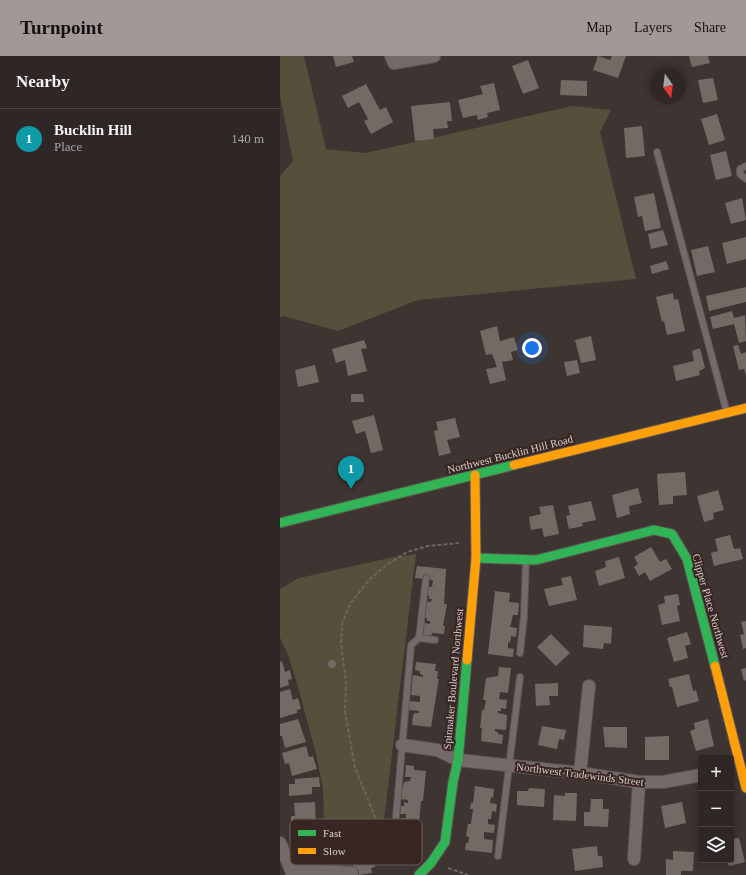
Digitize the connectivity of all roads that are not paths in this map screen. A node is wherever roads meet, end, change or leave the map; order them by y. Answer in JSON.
{"nodes":[{"id":1,"x":391,"y":56,"type":"edge"},
{"id":2,"x":434,"y":56,"type":"edge"},
{"id":3,"x":657,"y":152,"type":"dead end"},
{"id":4,"x":746,"y":166,"type":"edge"},
{"id":5,"x":746,"y":180,"type":"edge"},
{"id":6,"x":746,"y":408,"type":"edge"},
{"id":7,"x":727,"y":413,"type":"junction"},
{"id":8,"x":475,"y":475,"type":"junction"},
{"id":9,"x":280,"y":523,"type":"edge"},
{"id":10,"x":476,"y":558,"type":"junction"},
{"id":11,"x":526,"y":560,"type":"junction"},
{"id":12,"x":426,"y":578,"type":"dead end"},
{"id":13,"x":419,"y":638,"type":"junction"},
{"id":14,"x":435,"y":640,"type":"dead end"},
{"id":15,"x":520,"y":654,"type":"dead end"},
{"id":16,"x":520,"y":677,"type":"dead end"},
{"id":17,"x":589,"y":686,"type":"dead end"},
{"id":18,"x":402,"y":745,"type":"junction"},
{"id":19,"x":458,"y":760,"type":"junction"},
{"id":20,"x":508,"y":765,"type":"junction"},
{"id":21,"x":736,"y":767,"type":"edge"},
{"id":22,"x":580,"y":773,"type":"junction"},
{"id":23,"x":698,"y":776,"type":"edge"},
{"id":24,"x":639,"y":782,"type":"junction"},
{"id":25,"x":746,"y":788,"type":"edge"},
{"id":26,"x":396,"y":817,"type":"dead end"},
{"id":27,"x":280,"y":843,"type":"edge"},
{"id":28,"x":498,"y":856,"type":"dead end"},
{"id":29,"x":634,"y":858,"type":"dead end"},
{"id":30,"x":292,"y":872,"type":"edge"},
{"id":31,"x":352,"y":873,"type":"dead end"},
{"id":32,"x":419,"y":875,"type":"edge"}],
"edges":[{"from":1,"to":2,"type":"street"},
{"from":3,"to":7,"type":"lane"},
{"from":4,"to":5,"type":"lane"},
{"from":6,"to":7,"type":"street","name":"Northwest Bucklin Hill Road"},
{"from":7,"to":8,"type":"street","name":"Northwest Bucklin Hill Road"},
{"from":8,"to":9,"type":"street","name":"Northwest Bucklin Hill Road"},
{"from":8,"to":10,"type":"street","name":"Spinnaker Boulevard Northwest"},
{"from":10,"to":11,"type":"street","name":"Clipper Place Northwest"},
{"from":10,"to":19,"type":"street","name":"Spinnaker Boulevard Northwest"},
{"from":11,"to":15,"type":"lane"},
{"from":11,"to":21,"type":"street","name":"Clipper Place Northwest"},
{"from":12,"to":13,"type":"lane"},
{"from":13,"to":14,"type":"lane"},
{"from":13,"to":18,"type":"lane"},
{"from":16,"to":20,"type":"lane"},
{"from":17,"to":22,"type":"street"},
{"from":18,"to":19,"type":"street"},
{"from":18,"to":26,"type":"lane"},
{"from":19,"to":20,"type":"street","name":"Northwest Tradewinds Street"},
{"from":19,"to":32,"type":"street","name":"Spinnaker Boulevard Northwest"},
{"from":20,"to":22,"type":"street","name":"Northwest Tradewinds Street"},
{"from":20,"to":28,"type":"lane"},
{"from":21,"to":25,"type":"street","name":"Clipper Place Northwest"},
{"from":22,"to":24,"type":"street","name":"Northwest Tradewinds Street"},
{"from":23,"to":24,"type":"street","name":"Northwest Tradewinds Street"},
{"from":24,"to":29,"type":"street"},
{"from":27,"to":30,"type":"street"},
{"from":30,"to":31,"type":"street"}]}
